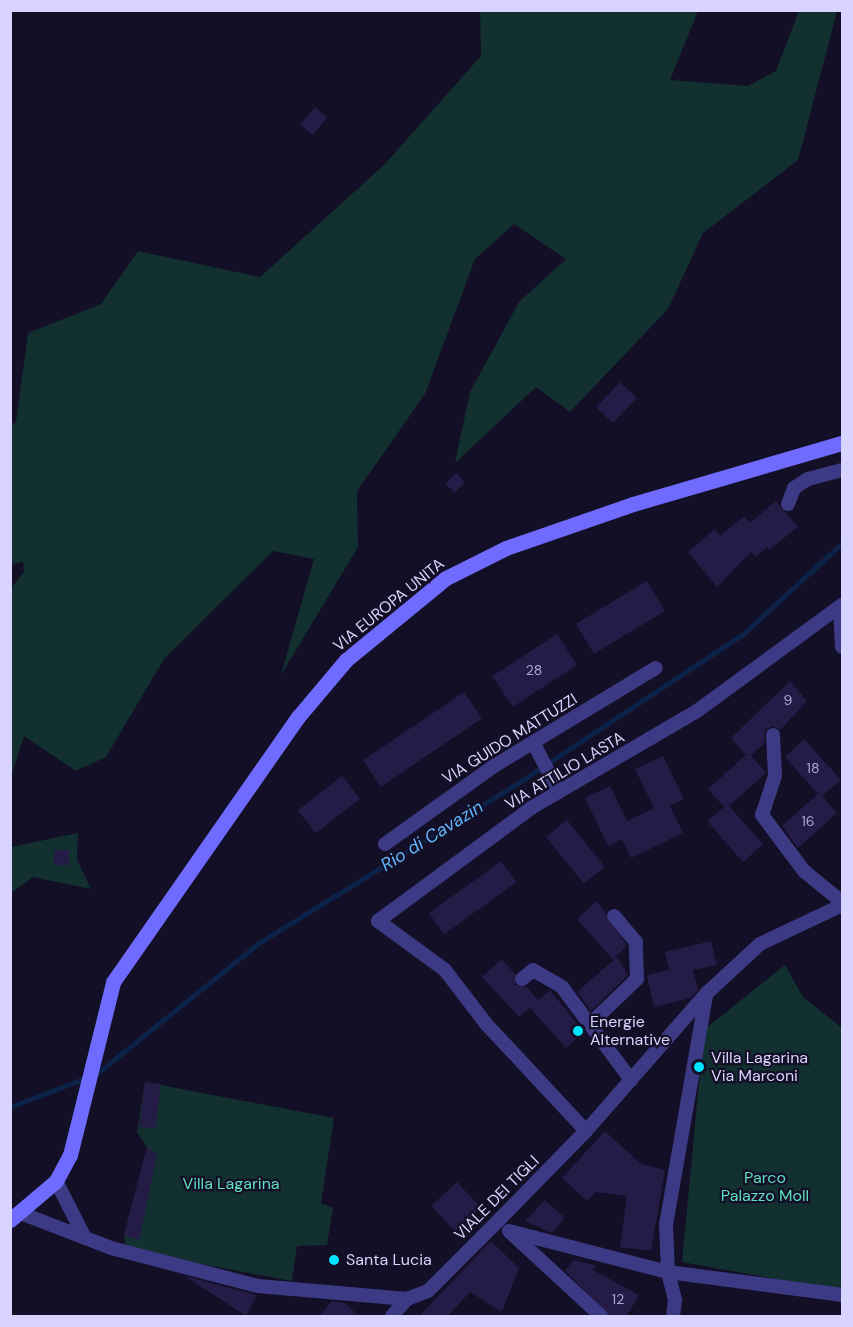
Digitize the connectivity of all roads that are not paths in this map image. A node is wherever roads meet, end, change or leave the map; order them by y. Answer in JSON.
{"nodes":[{"id":1,"x":843,"y":443,"type":"edge"},
{"id":2,"x":843,"y":470,"type":"edge"},
{"id":3,"x":788,"y":504,"type":"dead end"},
{"id":4,"x":841,"y":607,"type":"edge"},
{"id":5,"x":843,"y":647,"type":"edge"},
{"id":6,"x":657,"y":669,"type":"dead end"},
{"id":7,"x":773,"y":735,"type":"dead end"},
{"id":8,"x":534,"y":744,"type":"junction"},
{"id":9,"x":560,"y":792,"type":"junction"},
{"id":10,"x":385,"y":844,"type":"dead end"},
{"id":11,"x":786,"y":846,"type":"junction"},
{"id":12,"x":773,"y":854,"type":"dead end"},
{"id":13,"x":843,"y":904,"type":"edge"},
{"id":14,"x":614,"y":916,"type":"dead end"},
{"id":15,"x":522,"y":979,"type":"dead end"},
{"id":16,"x":707,"y":993,"type":"junction"},
{"id":17,"x":590,"y":1024,"type":"junction"},
{"id":18,"x":631,"y":1080,"type":"junction"},
{"id":19,"x":586,"y":1131,"type":"junction"},
{"id":20,"x":56,"y":1181,"type":"junction"},
{"id":21,"x":17,"y":1217,"type":"edge"},
{"id":22,"x":499,"y":1220,"type":"junction"},
{"id":23,"x":509,"y":1231,"type":"junction"},
{"id":24,"x":86,"y":1238,"type":"junction"},
{"id":25,"x":668,"y":1272,"type":"junction"},
{"id":26,"x":843,"y":1295,"type":"edge"},
{"id":27,"x":407,"y":1299,"type":"junction"},
{"id":28,"x":392,"y":1317,"type":"edge"},
{"id":29,"x":601,"y":1317,"type":"edge"},
{"id":30,"x":673,"y":1317,"type":"edge"}],
"edges":[{"from":1,"to":20,"type":"main road","name":"VIA EUROPA UNITA"},
{"from":2,"to":3,"type":"street"},
{"from":4,"to":5,"type":"street"},
{"from":4,"to":9,"type":"street","name":"VIA ATTILIO LASTA"},
{"from":6,"to":8,"type":"street","name":"VIA GUIDO MATTUZZI"},
{"from":7,"to":11,"type":"street"},
{"from":8,"to":9,"type":"street"},
{"from":8,"to":10,"type":"street","name":"VIA GUIDO MATTUZZI"},
{"from":9,"to":19,"type":"street","name":"VIA ATTILIO LASTA"},
{"from":11,"to":12,"type":"street"},
{"from":11,"to":13,"type":"street"},
{"from":13,"to":16,"type":"street","name":"VIALE DEI TIGLI"},
{"from":14,"to":17,"type":"street"},
{"from":15,"to":17,"type":"street"},
{"from":16,"to":18,"type":"street","name":"VIALE DEI TIGLI"},
{"from":16,"to":25,"type":"street"},
{"from":17,"to":18,"type":"street"},
{"from":18,"to":19,"type":"street","name":"VIALE DEI TIGLI"},
{"from":19,"to":22,"type":"street","name":"VIALE DEI TIGLI"},
{"from":20,"to":21,"type":"main road","name":"VIA EUROPA UNITA"},
{"from":20,"to":24,"type":"street"},
{"from":21,"to":24,"type":"street"},
{"from":22,"to":23,"type":"street"},
{"from":22,"to":27,"type":"street","name":"VIALE DEI TIGLI"},
{"from":23,"to":25,"type":"street"},
{"from":23,"to":29,"type":"street"},
{"from":24,"to":27,"type":"street"},
{"from":25,"to":26,"type":"street"},
{"from":25,"to":30,"type":"street"},
{"from":27,"to":28,"type":"street"}]}
